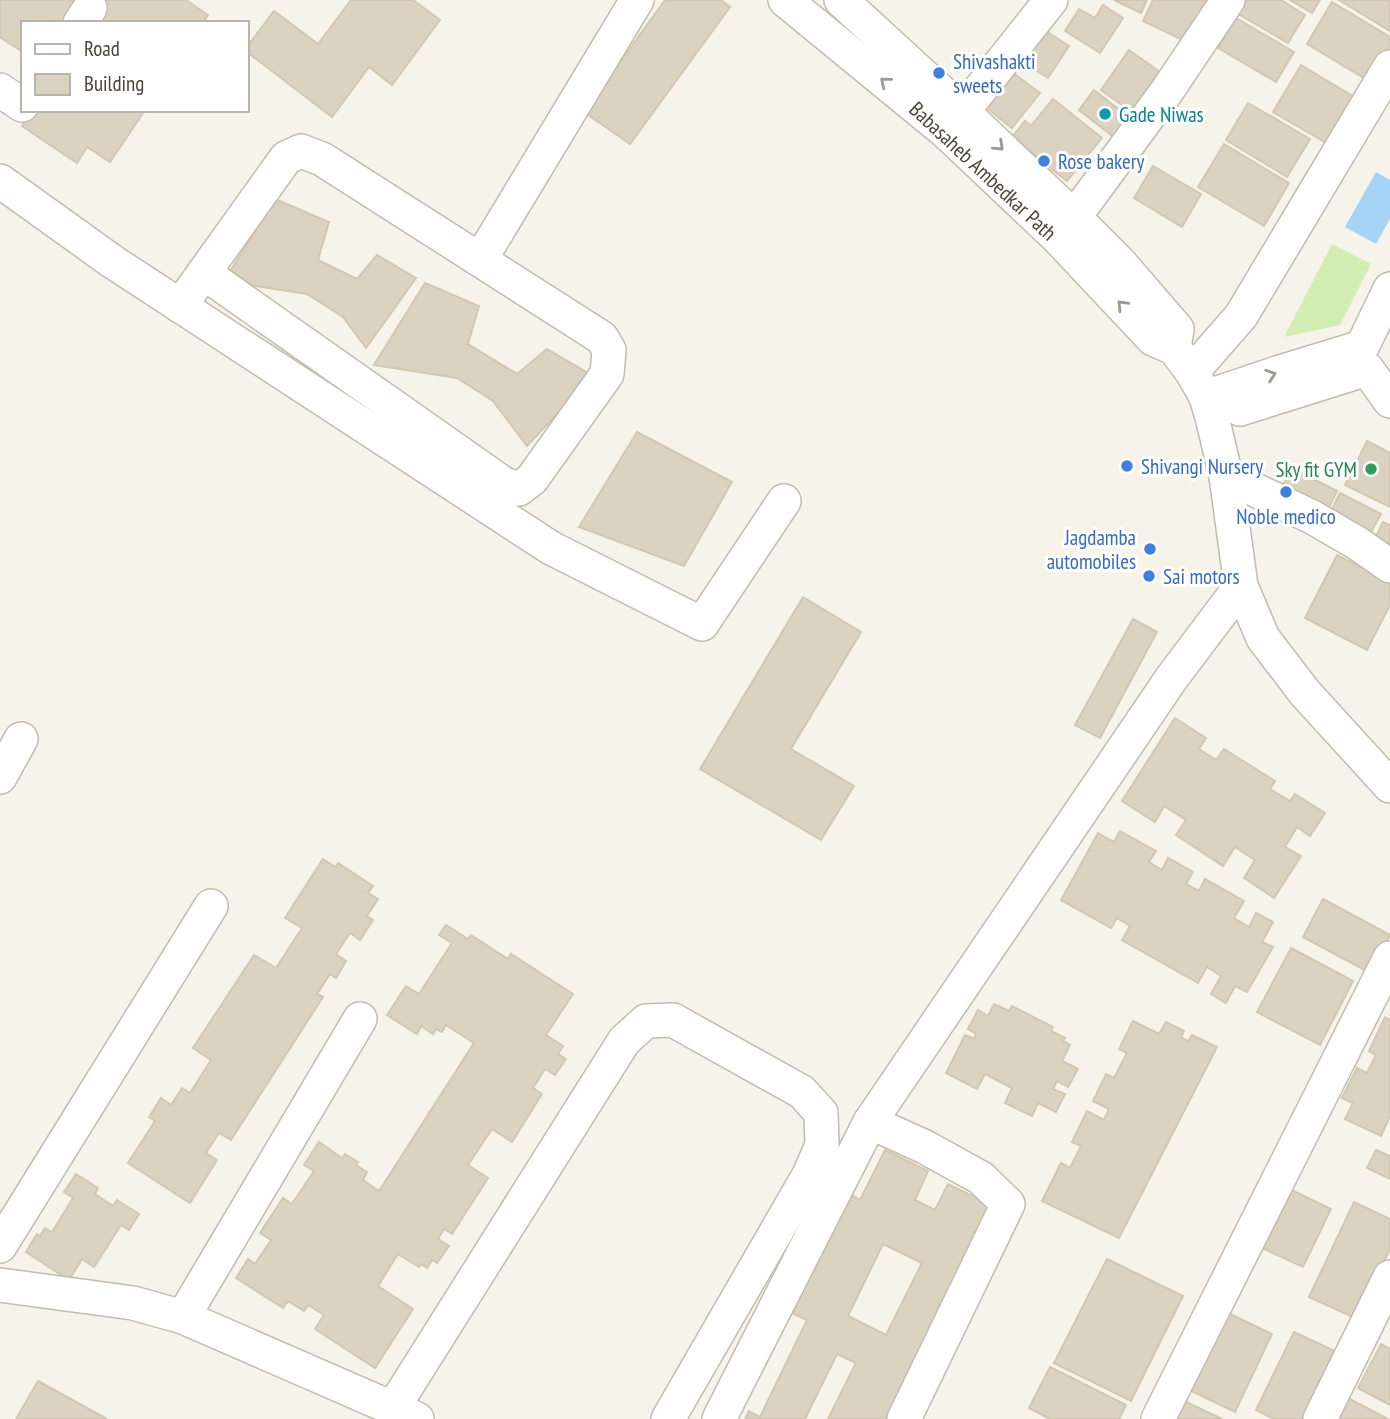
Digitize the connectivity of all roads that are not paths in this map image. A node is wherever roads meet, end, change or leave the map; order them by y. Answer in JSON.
{"nodes":[{"id":1,"x":637,"y":0,"type":"edge"},
{"id":2,"x":785,"y":0,"type":"edge"},
{"id":3,"x":841,"y":0,"type":"edge"},
{"id":4,"x":1051,"y":0,"type":"edge"},
{"id":5,"x":1228,"y":0,"type":"edge"},
{"id":6,"x":1390,"y":67,"type":"edge"},
{"id":7,"x":0,"y":90,"type":"edge"},
{"id":8,"x":21,"y":104,"type":"edge"},
{"id":9,"x":954,"y":122,"type":"junction"},
{"id":10,"x":0,"y":181,"type":"edge"},
{"id":11,"x":1066,"y":228,"type":"junction"},
{"id":12,"x":480,"y":260,"type":"junction"},
{"id":13,"x":204,"y":273,"type":"junction"},
{"id":14,"x":1390,"y":289,"type":"edge"},
{"id":15,"x":180,"y":306,"type":"junction"},
{"id":16,"x":1196,"y":384,"type":"junction"},
{"id":17,"x":1390,"y":401,"type":"edge"},
{"id":18,"x":1226,"y":476,"type":"junction"},
{"id":19,"x":785,"y":501,"type":"dead end"},
{"id":20,"x":1390,"y":566,"type":"edge"},
{"id":21,"x":1241,"y":586,"type":"junction"},
{"id":22,"x":22,"y":739,"type":"dead end"},
{"id":23,"x":0,"y":777,"type":"edge"},
{"id":24,"x":1390,"y":786,"type":"edge"},
{"id":25,"x":211,"y":906,"type":"dead end"},
{"id":26,"x":1390,"y":958,"type":"edge"},
{"id":27,"x":360,"y":1019,"type":"dead end"},
{"id":28,"x":870,"y":1122,"type":"junction"},
{"id":29,"x":0,"y":1246,"type":"edge"},
{"id":30,"x":1390,"y":1277,"type":"edge"},
{"id":31,"x":0,"y":1285,"type":"edge"},
{"id":32,"x":183,"y":1317,"type":"junction"},
{"id":33,"x":405,"y":1414,"type":"edge"},
{"id":34,"x":668,"y":1419,"type":"edge"},
{"id":35,"x":719,"y":1419,"type":"edge"},
{"id":36,"x":904,"y":1419,"type":"edge"},
{"id":37,"x":1158,"y":1419,"type":"edge"},
{"id":38,"x":1320,"y":1419,"type":"edge"}],
"edges":[{"from":1,"to":12,"type":"street"},
{"from":9,"to":2,"type":"street","name":"Babasaheb Ambedkar Path","one_way":true},
{"from":3,"to":9,"type":"street","name":"Babasaheb Ambedkar Path"},
{"from":4,"to":9,"type":"street"},
{"from":5,"to":11,"type":"street"},
{"from":6,"to":16,"type":"street"},
{"from":7,"to":8,"type":"street"},
{"from":9,"to":11,"type":"street","name":"Babasaheb Ambedkar Path"},
{"from":10,"to":15,"type":"street"},
{"from":11,"to":16,"type":"street","name":"Babasaheb Ambedkar Path"},
{"from":12,"to":13,"type":"street"},
{"from":12,"to":13,"type":"street"},
{"from":13,"to":15,"type":"street"},
{"from":16,"to":14,"type":"street","one_way":true},
{"from":15,"to":19,"type":"street"},
{"from":16,"to":17,"type":"street"},
{"from":16,"to":18,"type":"street","name":"Babasaheb Ambedkar Path"},
{"from":18,"to":20,"type":"street"},
{"from":18,"to":21,"type":"street","name":"Babasaheb Ambedkar Path"},
{"from":21,"to":24,"type":"street","name":"Babasaheb Ambedkar Path"},
{"from":21,"to":28,"type":"street"},
{"from":22,"to":23,"type":"street"},
{"from":25,"to":29,"type":"street"},
{"from":26,"to":37,"type":"street"},
{"from":27,"to":32,"type":"street"},
{"from":28,"to":35,"type":"street"},
{"from":28,"to":36,"type":"street"},
{"from":30,"to":38,"type":"street"},
{"from":31,"to":32,"type":"street"},
{"from":32,"to":33,"type":"street"},
{"from":33,"to":34,"type":"street"}]}
